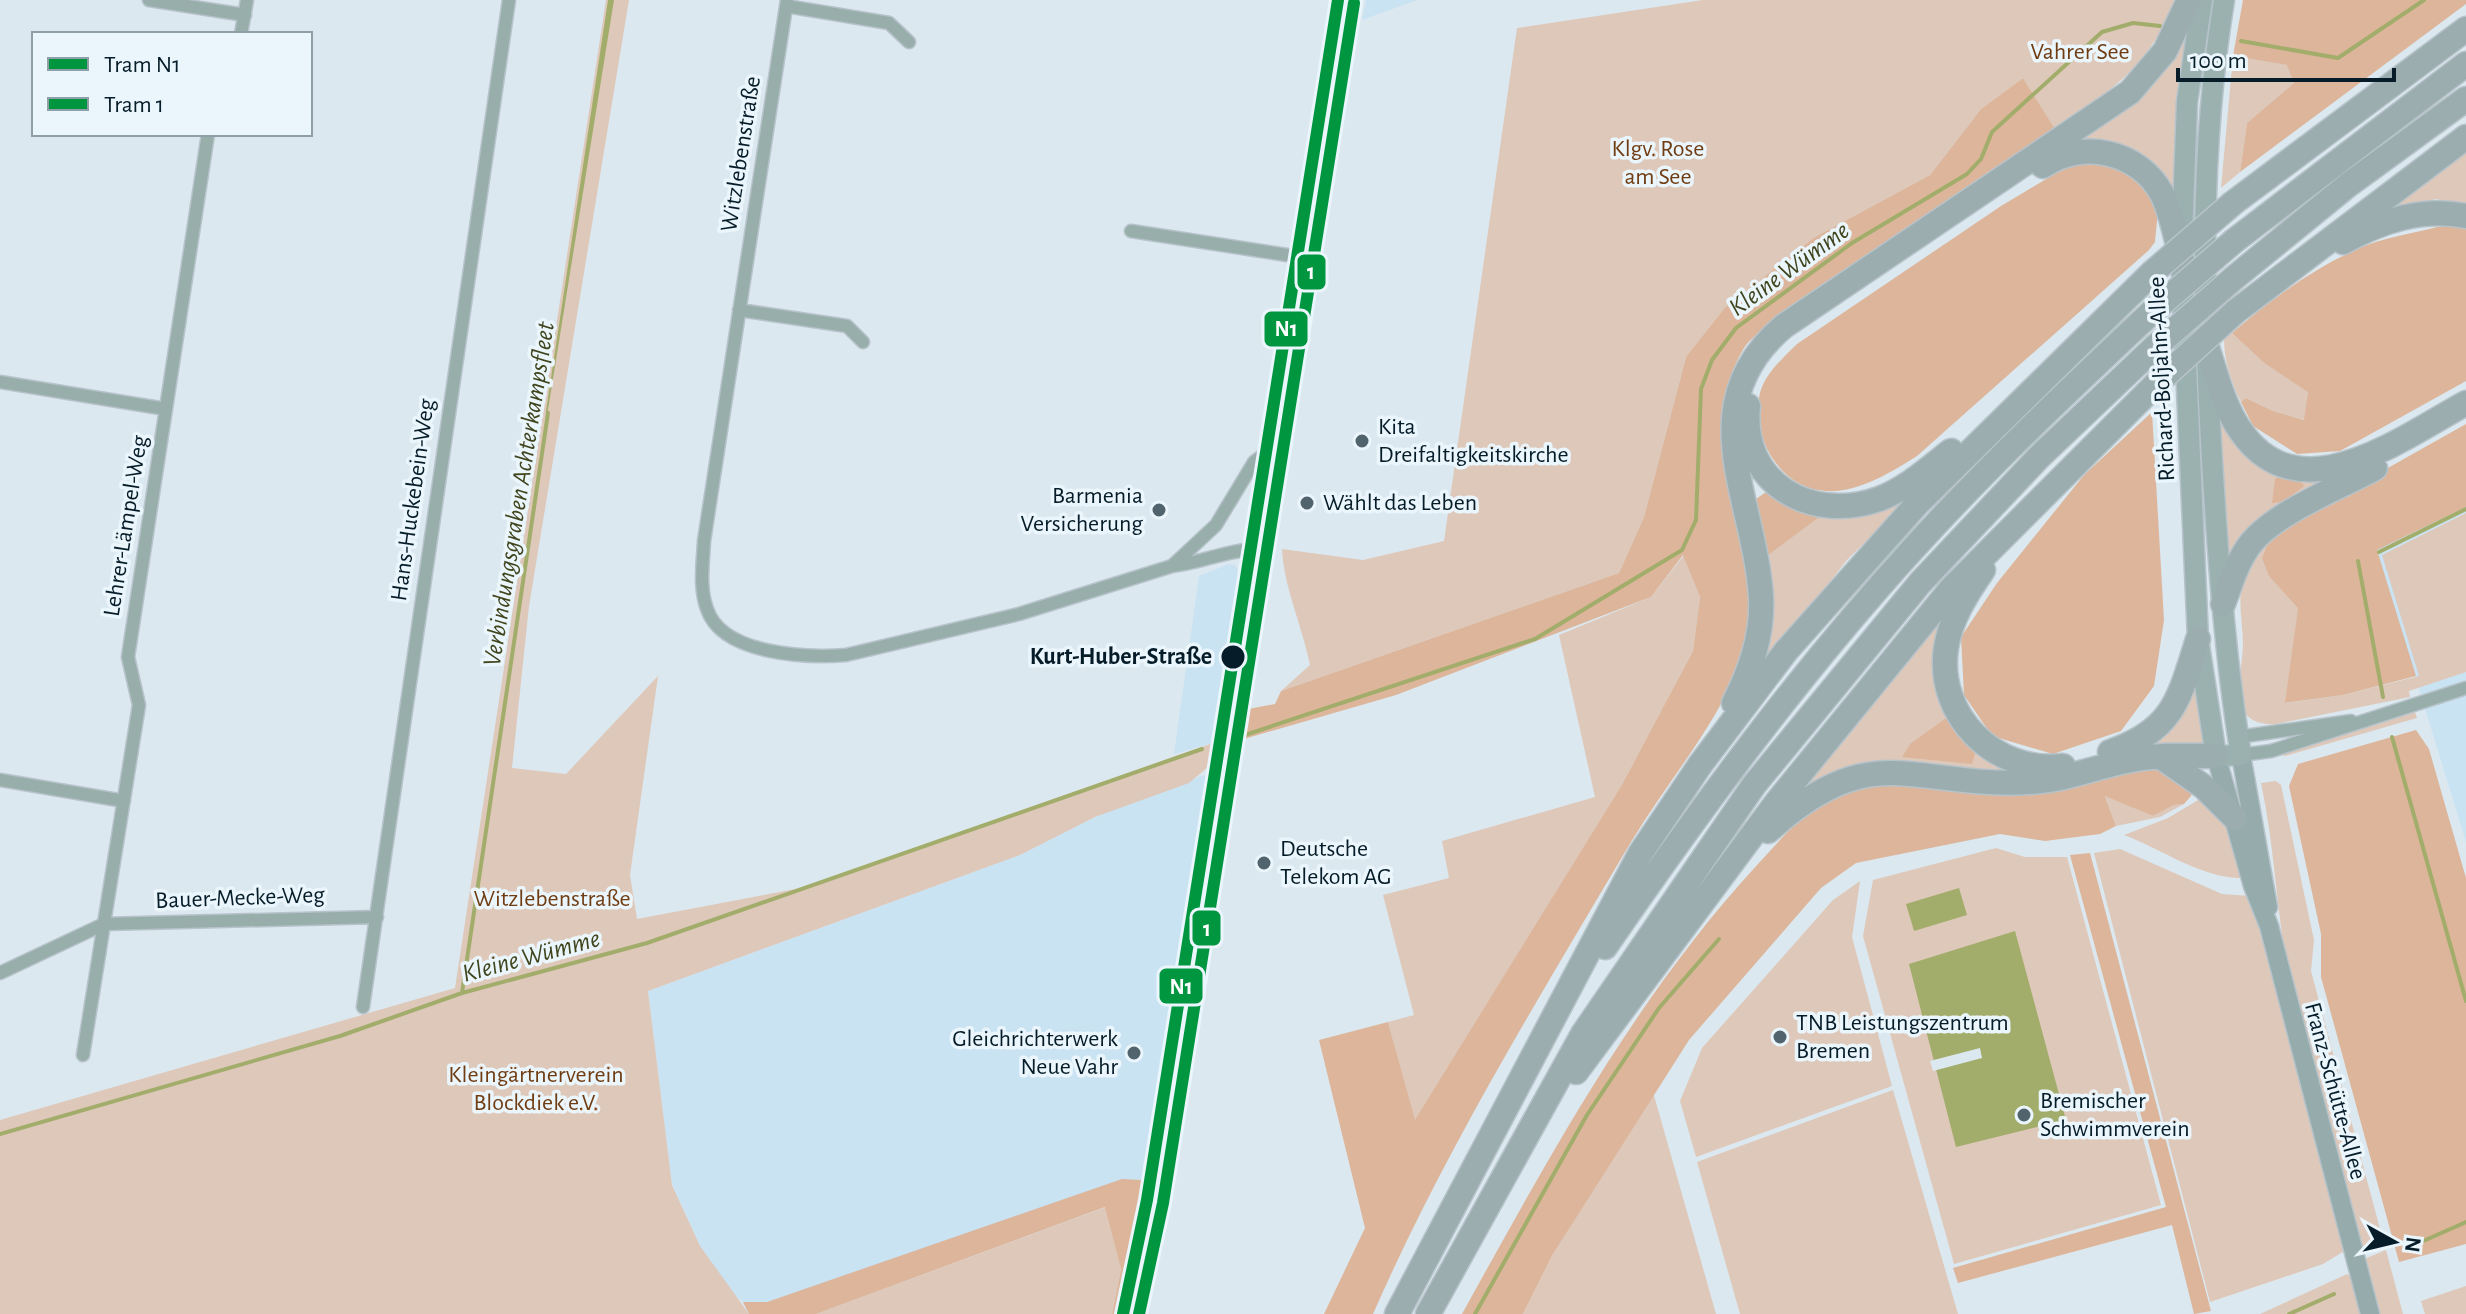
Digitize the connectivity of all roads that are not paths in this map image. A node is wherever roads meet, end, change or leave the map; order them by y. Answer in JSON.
{"nodes":[{"id":1,"x":149,"y":0,"type":"edge"},
{"id":2,"x":247,"y":0,"type":"edge"},
{"id":3,"x":509,"y":0,"type":"edge"},
{"id":4,"x":1341,"y":0,"type":"edge"},
{"id":5,"x":2189,"y":0,"type":"edge"},
{"id":6,"x":2202,"y":0,"type":"edge"},
{"id":7,"x":2224,"y":0,"type":"edge"},
{"id":8,"x":786,"y":3,"type":"edge"},
{"id":9,"x":245,"y":15,"type":"junction"},
{"id":10,"x":2466,"y":29,"type":"edge"},
{"id":11,"x":241,"y":32,"type":"edge"},
{"id":12,"x":909,"y":42,"type":"dead end"},
{"id":13,"x":2466,"y":64,"type":"edge"},
{"id":14,"x":2466,"y":99,"type":"edge"},
{"id":15,"x":208,"y":136,"type":"edge"},
{"id":16,"x":2466,"y":137,"type":"edge"},
{"id":17,"x":2466,"y":216,"type":"edge"},
{"id":18,"x":1131,"y":231,"type":"dead end"},
{"id":19,"x":1300,"y":257,"type":"junction"},
{"id":20,"x":2182,"y":261,"type":"junction"},
{"id":21,"x":2277,"y":277,"type":"junction"},
{"id":22,"x":739,"y":310,"type":"junction"},
{"id":23,"x":863,"y":342,"type":"dead end"},
{"id":24,"x":2207,"y":347,"type":"junction"},
{"id":25,"x":0,"y":382,"type":"edge"},
{"id":26,"x":2037,"y":383,"type":"junction"},
{"id":27,"x":2466,"y":403,"type":"edge"},
{"id":28,"x":166,"y":409,"type":"junction"},
{"id":29,"x":2466,"y":418,"type":"edge"},
{"id":30,"x":1270,"y":450,"type":"junction"},
{"id":31,"x":2024,"y":514,"type":"junction"},
{"id":32,"x":1254,"y":549,"type":"junction"},
{"id":33,"x":1172,"y":566,"type":"junction"},
{"id":34,"x":2223,"y":604,"type":"junction"},
{"id":35,"x":2198,"y":639,"type":"junction"},
{"id":36,"x":2466,"y":688,"type":"edge"},
{"id":37,"x":2354,"y":721,"type":"junction"},
{"id":38,"x":2240,"y":746,"type":"junction"},
{"id":39,"x":2216,"y":756,"type":"junction"},
{"id":40,"x":2161,"y":757,"type":"junction"},
{"id":41,"x":1700,"y":765,"type":"junction"},
{"id":42,"x":1220,"y":766,"type":"dead end"},
{"id":43,"x":0,"y":780,"type":"edge"},
{"id":44,"x":124,"y":801,"type":"junction"},
{"id":45,"x":2235,"y":818,"type":"junction"},
{"id":46,"x":377,"y":917,"type":"junction"},
{"id":47,"x":104,"y":924,"type":"junction"},
{"id":48,"x":2269,"y":926,"type":"junction"},
{"id":49,"x":1680,"y":932,"type":"junction"},
{"id":50,"x":0,"y":973,"type":"edge"},
{"id":51,"x":363,"y":1007,"type":"dead end"},
{"id":52,"x":83,"y":1055,"type":"dead end"},
{"id":53,"x":1524,"y":1073,"type":"junction"},
{"id":54,"x":1511,"y":1160,"type":"junction"},
{"id":55,"x":1397,"y":1314,"type":"edge"},
{"id":56,"x":1428,"y":1314,"type":"edge"},
{"id":57,"x":2370,"y":1314,"type":"edge"}],
"edges":[{"from":1,"to":9,"type":"street"},
{"from":2,"to":9,"type":"street"},
{"from":3,"to":46,"type":"street","name":"Hans-Huckebein-Weg"},
{"from":4,"to":19,"type":"street"},
{"from":5,"to":41,"type":"highway"},
{"from":6,"to":20,"type":"main road","name":"Richard-Boljahn-Allee"},
{"from":7,"to":24,"type":"main road","name":"Richard-Boljahn-Allee"},
{"from":8,"to":12,"type":"street","name":"Witzlebenstraße"},
{"from":8,"to":22,"type":"street","name":"Witzlebenstraße"},
{"from":9,"to":11,"type":"street"},
{"from":10,"to":26,"type":"highway","bridge":true},
{"from":13,"to":53,"type":"highway","bridge":true},
{"from":14,"to":54,"type":"highway","bridge":true},
{"from":15,"to":28,"type":"street","name":"Lehrer-Lämpel-Weg"},
{"from":16,"to":21,"type":"highway"},
{"from":17,"to":21,"type":"highway"},
{"from":18,"to":19,"type":"street"},
{"from":19,"to":30,"type":"street"},
{"from":20,"to":26,"type":"highway"},
{"from":20,"to":35,"type":"main road","name":"Richard-Boljahn-Allee"},
{"from":21,"to":31,"type":"highway","bridge":true},
{"from":22,"to":23,"type":"street"},
{"from":22,"to":33,"type":"street","name":"Witzlebenstraße"},
{"from":24,"to":27,"type":"highway"},
{"from":24,"to":34,"type":"main road","name":"Richard-Boljahn-Allee"},
{"from":25,"to":28,"type":"street"},
{"from":26,"to":41,"type":"highway"},
{"from":28,"to":44,"type":"street","name":"Lehrer-Lämpel-Weg"},
{"from":29,"to":34,"type":"highway"},
{"from":30,"to":32,"type":"street"},
{"from":30,"to":33,"type":"street"},
{"from":31,"to":35,"type":"highway"},
{"from":31,"to":49,"type":"highway"},
{"from":32,"to":33,"type":"street"},
{"from":32,"to":42,"type":"street"},
{"from":34,"to":38,"type":"main road","name":"Richard-Boljahn-Allee"},
{"from":35,"to":39,"type":"main road","name":"Richard-Boljahn-Allee"},
{"from":36,"to":37,"type":"street"},
{"from":37,"to":38,"type":"street"},
{"from":37,"to":38,"type":"street"},
{"from":38,"to":39,"type":"main road"},
{"from":38,"to":48,"type":"main road","name":"Franz-Schütte-Allee"},
{"from":39,"to":40,"type":"highway"},
{"from":39,"to":45,"type":"main road","name":"Franz-Schütte-Allee"},
{"from":40,"to":45,"type":"highway"},
{"from":40,"to":49,"type":"highway"},
{"from":41,"to":53,"type":"highway"},
{"from":43,"to":44,"type":"street"},
{"from":44,"to":47,"type":"street","name":"Lehrer-Lämpel-Weg"},
{"from":45,"to":48,"type":"main road","name":"Franz-Schütte-Allee"},
{"from":46,"to":47,"type":"street","name":"Bauer-Mecke-Weg"},
{"from":46,"to":51,"type":"street","name":"Hans-Huckebein-Weg"},
{"from":47,"to":50,"type":"street","name":"Bauer-Mecke-Weg"},
{"from":47,"to":52,"type":"street"},
{"from":48,"to":57,"type":"main road","name":"Franz-Schütte-Allee"},
{"from":49,"to":54,"type":"highway"},
{"from":53,"to":55,"type":"highway"},
{"from":54,"to":56,"type":"highway"}]}
